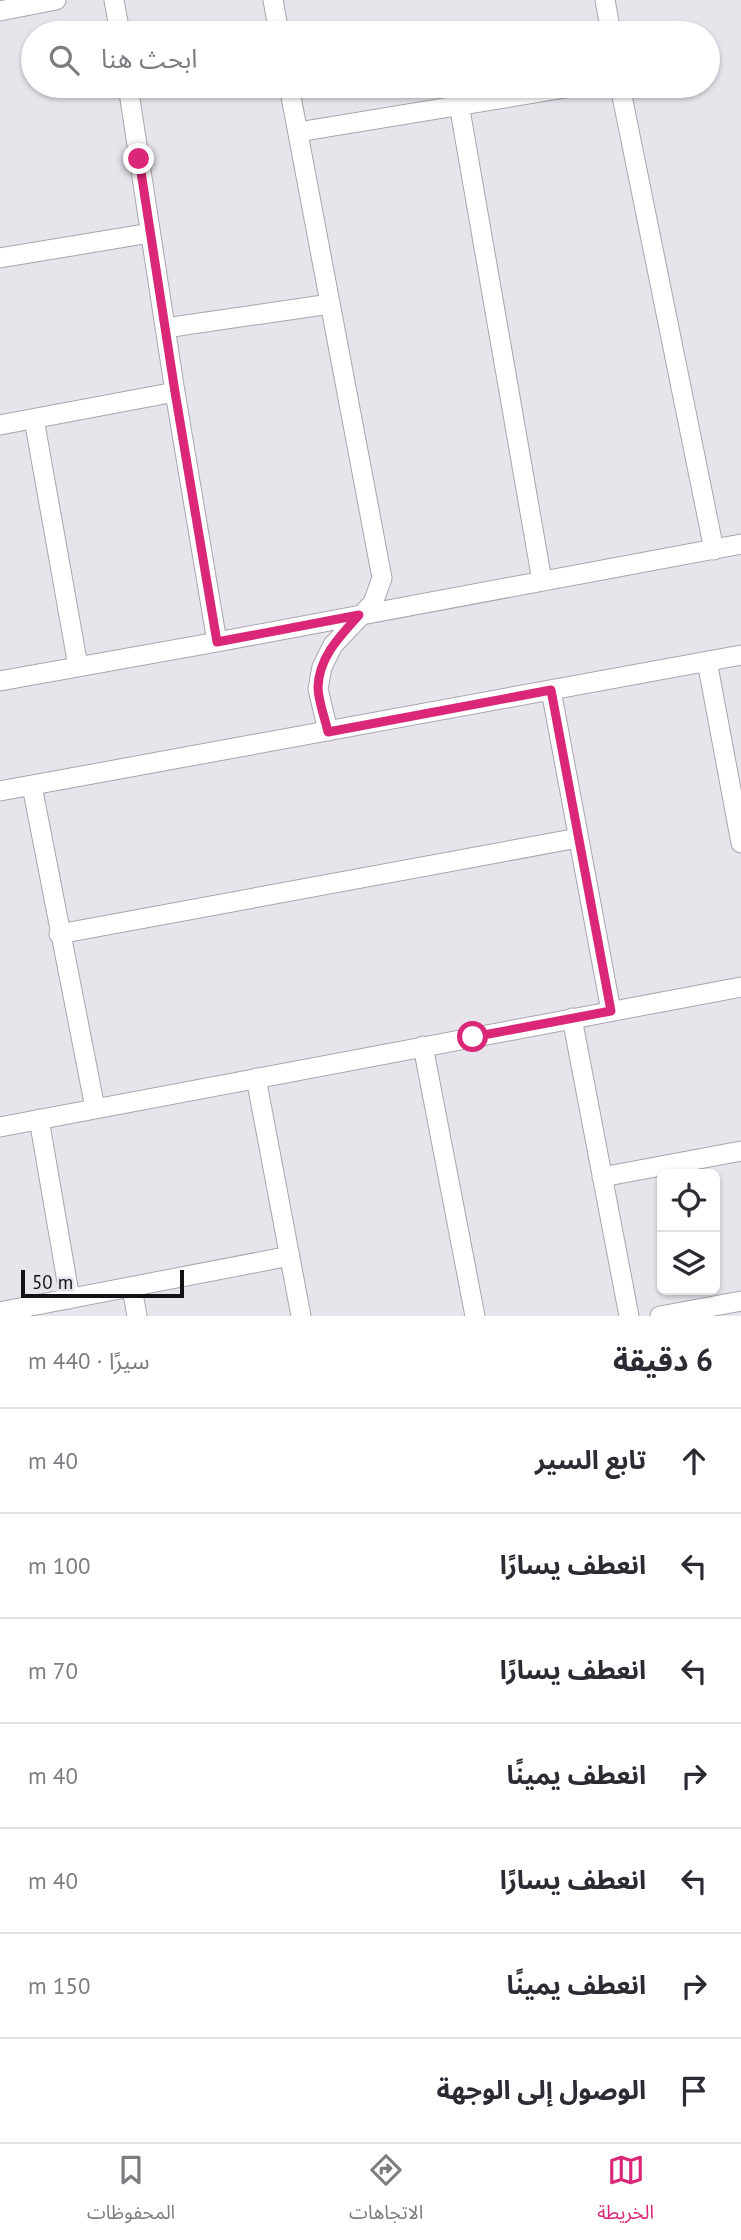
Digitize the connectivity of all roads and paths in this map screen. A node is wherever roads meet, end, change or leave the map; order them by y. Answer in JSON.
{"nodes":[{"id":1,"x":56,"y":0,"type":"edge"},
{"id":2,"x":114,"y":0,"type":"edge"},
{"id":3,"x":272,"y":0,"type":"edge"},
{"id":4,"x":605,"y":0,"type":"edge"},
{"id":5,"x":0,"y":11,"type":"edge"},
{"id":6,"x":118,"y":21,"type":"edge"},
{"id":7,"x":276,"y":21,"type":"edge"},
{"id":8,"x":609,"y":21,"type":"edge"},
{"id":9,"x":130,"y":98,"type":"edge"},
{"id":10,"x":291,"y":98,"type":"edge"},
{"id":11,"x":498,"y":98,"type":"edge"},
{"id":12,"x":622,"y":98,"type":"edge"},
{"id":13,"x":459,"y":104,"type":"junction"},
{"id":14,"x":298,"y":132,"type":"junction"},
{"id":15,"x":150,"y":233,"type":"junction"},
{"id":16,"x":0,"y":258,"type":"edge"},
{"id":17,"x":330,"y":304,"type":"junction"},
{"id":18,"x":165,"y":328,"type":"junction"},
{"id":19,"x":175,"y":392,"type":"junction"},
{"id":20,"x":34,"y":419,"type":"junction"},
{"id":21,"x":0,"y":425,"type":"edge"},
{"id":22,"x":741,"y":544,"type":"edge"},
{"id":23,"x":714,"y":550,"type":"junction"},
{"id":24,"x":542,"y":581,"type":"junction"},
{"id":25,"x":359,"y":615,"type":"junction"},
{"id":26,"x":217,"y":642,"type":"junction"},
{"id":27,"x":741,"y":655,"type":"edge"},
{"id":28,"x":707,"y":661,"type":"junction"},
{"id":29,"x":78,"y":666,"type":"junction"},
{"id":30,"x":0,"y":681,"type":"edge"},
{"id":31,"x":551,"y":690,"type":"junction"},
{"id":32,"x":328,"y":732,"type":"junction"},
{"id":33,"x":32,"y":786,"type":"junction"},
{"id":34,"x":0,"y":791,"type":"edge"},
{"id":35,"x":578,"y":838,"type":"junction"},
{"id":36,"x":741,"y":843,"type":"edge"},
{"id":37,"x":60,"y":934,"type":"junction"},
{"id":38,"x":741,"y":986,"type":"edge"},
{"id":39,"x":611,"y":1011,"type":"junction"},
{"id":40,"x":572,"y":1018,"type":"junction"},
{"id":41,"x":423,"y":1046,"type":"junction"},
{"id":42,"x":256,"y":1078,"type":"junction"},
{"id":43,"x":94,"y":1108,"type":"junction"},
{"id":44,"x":39,"y":1119,"type":"junction"},
{"id":45,"x":0,"y":1127,"type":"edge"},
{"id":46,"x":741,"y":1152,"type":"edge"},
{"id":47,"x":603,"y":1177,"type":"junction"},
{"id":48,"x":289,"y":1256,"type":"junction"},
{"id":49,"x":132,"y":1287,"type":"junction"},
{"id":50,"x":70,"y":1300,"type":"junction"},
{"id":51,"x":741,"y":1301,"type":"edge"},
{"id":52,"x":0,"y":1312,"type":"edge"},
{"id":53,"x":137,"y":1316,"type":"edge"},
{"id":54,"x":301,"y":1316,"type":"edge"},
{"id":55,"x":475,"y":1316,"type":"edge"},
{"id":56,"x":629,"y":1316,"type":"edge"},
{"id":57,"x":660,"y":1316,"type":"edge"}],
"edges":[{"from":1,"to":5,"type":"street"},
{"from":2,"to":6,"type":"street"},
{"from":3,"to":7,"type":"street"},
{"from":4,"to":8,"type":"street"},
{"from":9,"to":15,"type":"street"},
{"from":10,"to":14,"type":"street"},
{"from":11,"to":13,"type":"street"},
{"from":12,"to":23,"type":"street"},
{"from":13,"to":14,"type":"street"},
{"from":13,"to":24,"type":"street"},
{"from":14,"to":17,"type":"street"},
{"from":15,"to":16,"type":"street"},
{"from":15,"to":18,"type":"street"},
{"from":17,"to":18,"type":"street"},
{"from":17,"to":25,"type":"street"},
{"from":18,"to":19,"type":"street"},
{"from":19,"to":20,"type":"street"},
{"from":19,"to":26,"type":"street"},
{"from":20,"to":21,"type":"street"},
{"from":20,"to":29,"type":"street"},
{"from":22,"to":23,"type":"street"},
{"from":23,"to":24,"type":"street"},
{"from":24,"to":25,"type":"street"},
{"from":25,"to":26,"type":"street"},
{"from":25,"to":32,"type":"street"},
{"from":26,"to":29,"type":"street"},
{"from":27,"to":28,"type":"street"},
{"from":28,"to":31,"type":"street"},
{"from":28,"to":36,"type":"street"},
{"from":29,"to":30,"type":"street"},
{"from":31,"to":32,"type":"street"},
{"from":31,"to":35,"type":"street"},
{"from":32,"to":33,"type":"street"},
{"from":33,"to":34,"type":"street"},
{"from":33,"to":37,"type":"street"},
{"from":35,"to":37,"type":"street"},
{"from":35,"to":39,"type":"street"},
{"from":37,"to":43,"type":"street"},
{"from":38,"to":39,"type":"street"},
{"from":39,"to":40,"type":"street"},
{"from":40,"to":41,"type":"street"},
{"from":40,"to":47,"type":"street"},
{"from":41,"to":42,"type":"street"},
{"from":41,"to":55,"type":"street"},
{"from":42,"to":43,"type":"street"},
{"from":42,"to":48,"type":"street"},
{"from":43,"to":44,"type":"street"},
{"from":44,"to":45,"type":"street"},
{"from":44,"to":50,"type":"street"},
{"from":46,"to":47,"type":"street"},
{"from":47,"to":56,"type":"street"},
{"from":48,"to":49,"type":"street"},
{"from":48,"to":54,"type":"street"},
{"from":49,"to":50,"type":"street"},
{"from":49,"to":53,"type":"street"},
{"from":50,"to":52,"type":"street"},
{"from":51,"to":57,"type":"street"}]}
